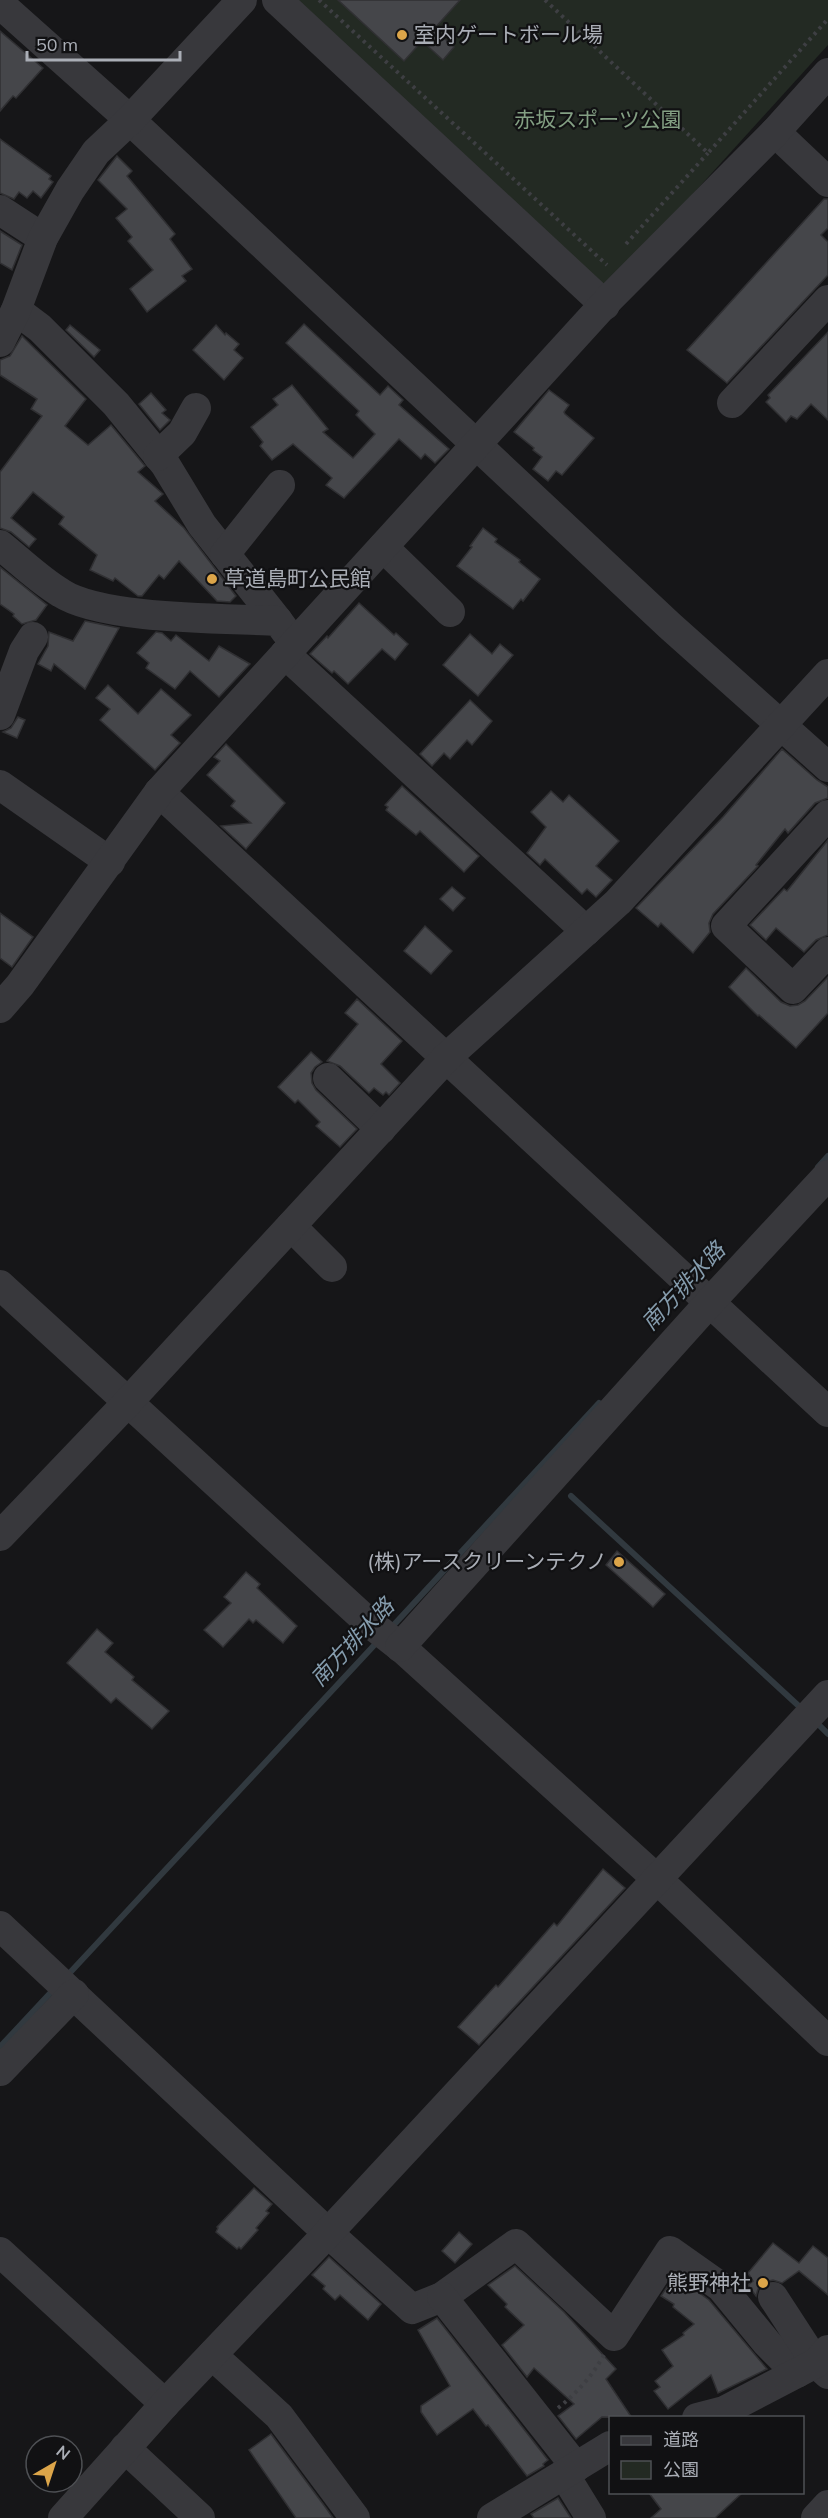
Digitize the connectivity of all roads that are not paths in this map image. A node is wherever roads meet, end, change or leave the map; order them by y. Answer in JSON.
{"nodes":[{"id":1,"x":242,"y":0,"type":"edge"},
{"id":2,"x":277,"y":0,"type":"edge"},
{"id":3,"x":0,"y":4,"type":"edge"},
{"id":4,"x":828,"y":74,"type":"edge"},
{"id":5,"x":130,"y":120,"type":"junction"},
{"id":6,"x":775,"y":132,"type":"junction"},
{"id":7,"x":828,"y":182,"type":"edge"},
{"id":8,"x":0,"y":210,"type":"edge"},
{"id":9,"x":43,"y":238,"type":"junction"},
{"id":10,"x":828,"y":300,"type":"edge"},
{"id":11,"x":604,"y":305,"type":"junction"},
{"id":12,"x":16,"y":310,"type":"junction"},
{"id":13,"x":0,"y":342,"type":"edge"},
{"id":14,"x":732,"y":403,"type":"dead end"},
{"id":15,"x":196,"y":408,"type":"dead end"},
{"id":16,"x":477,"y":444,"type":"junction"},
{"id":17,"x":158,"y":456,"type":"junction"},
{"id":18,"x":280,"y":485,"type":"dead end"},
{"id":19,"x":0,"y":544,"type":"edge"},
{"id":20,"x":383,"y":547,"type":"junction"},
{"id":21,"x":225,"y":554,"type":"junction"},
{"id":22,"x":450,"y":612,"type":"dead end"},
{"id":23,"x":33,"y":637,"type":"dead end"},
{"id":24,"x":286,"y":640,"type":"junction"},
{"id":25,"x":828,"y":674,"type":"edge"},
{"id":26,"x":0,"y":715,"type":"edge"},
{"id":27,"x":781,"y":725,"type":"junction"},
{"id":28,"x":828,"y":767,"type":"edge"},
{"id":29,"x":0,"y":785,"type":"edge"},
{"id":30,"x":159,"y":792,"type":"junction"},
{"id":31,"x":828,"y":815,"type":"edge"},
{"id":32,"x":110,"y":862,"type":"junction"},
{"id":33,"x":586,"y":931,"type":"junction"},
{"id":34,"x":828,"y":952,"type":"edge"},
{"id":35,"x":0,"y":1008,"type":"edge"},
{"id":36,"x":447,"y":1057,"type":"junction"},
{"id":37,"x":328,"y":1078,"type":"dead end"},
{"id":38,"x":381,"y":1129,"type":"junction"},
{"id":39,"x":828,"y":1174,"type":"edge"},
{"id":40,"x":291,"y":1226,"type":"junction"},
{"id":41,"x":332,"y":1267,"type":"dead end"},
{"id":42,"x":0,"y":1285,"type":"edge"},
{"id":43,"x":703,"y":1295,"type":"junction"},
{"id":44,"x":129,"y":1401,"type":"junction"},
{"id":45,"x":828,"y":1412,"type":"edge"},
{"id":46,"x":0,"y":1536,"type":"edge"},
{"id":47,"x":390,"y":1639,"type":"junction"},
{"id":48,"x":816,"y":1709,"type":"edge"},
{"id":49,"x":658,"y":1880,"type":"junction"},
{"id":50,"x":0,"y":1926,"type":"edge"},
{"id":51,"x":65,"y":1986,"type":"junction"},
{"id":52,"x":828,"y":2041,"type":"edge"},
{"id":53,"x":0,"y":2071,"type":"edge"},
{"id":54,"x":328,"y":2233,"type":"junction"},
{"id":55,"x":0,"y":2252,"type":"edge"},
{"id":56,"x":442,"y":2297,"type":"junction"},
{"id":57,"x":773,"y":2297,"type":"dead end"},
{"id":58,"x":212,"y":2355,"type":"junction"},
{"id":59,"x":817,"y":2365,"type":"edge"},
{"id":60,"x":165,"y":2404,"type":"junction"},
{"id":61,"x":705,"y":2416,"type":"edge"},
{"id":62,"x":609,"y":2447,"type":"edge"},
{"id":63,"x":125,"y":2448,"type":"junction"},
{"id":64,"x":570,"y":2470,"type":"junction"},
{"id":65,"x":828,"y":2505,"type":"edge"},
{"id":66,"x":63,"y":2518,"type":"edge"},
{"id":67,"x":201,"y":2518,"type":"edge"},
{"id":68,"x":355,"y":2518,"type":"edge"},
{"id":69,"x":492,"y":2518,"type":"edge"},
{"id":70,"x":591,"y":2518,"type":"edge"},
{"id":71,"x":816,"y":2518,"type":"edge"}],
"edges":[{"from":1,"to":5,"type":"street"},
{"from":2,"to":11,"type":"street"},
{"from":3,"to":5,"type":"street"},
{"from":4,"to":6,"type":"street"},
{"from":5,"to":9,"type":"street"},
{"from":5,"to":16,"type":"street"},
{"from":6,"to":7,"type":"street"},
{"from":6,"to":11,"type":"street"},
{"from":8,"to":9,"type":"street"},
{"from":9,"to":12,"type":"street"},
{"from":10,"to":14,"type":"street"},
{"from":11,"to":16,"type":"street"},
{"from":12,"to":13,"type":"street"},
{"from":12,"to":17,"type":"street"},
{"from":15,"to":17,"type":"street"},
{"from":16,"to":20,"type":"street"},
{"from":16,"to":27,"type":"street"},
{"from":17,"to":21,"type":"street"},
{"from":18,"to":21,"type":"street"},
{"from":19,"to":24,"type":"street"},
{"from":20,"to":22,"type":"street"},
{"from":20,"to":24,"type":"street"},
{"from":21,"to":24,"type":"street"},
{"from":23,"to":26,"type":"street"},
{"from":24,"to":30,"type":"street"},
{"from":24,"to":33,"type":"street"},
{"from":25,"to":27,"type":"street"},
{"from":27,"to":28,"type":"street"},
{"from":27,"to":33,"type":"street"},
{"from":29,"to":32,"type":"street"},
{"from":30,"to":32,"type":"street"},
{"from":30,"to":36,"type":"street"},
{"from":31,"to":34,"type":"street"},
{"from":32,"to":35,"type":"street"},
{"from":33,"to":36,"type":"street"},
{"from":36,"to":38,"type":"street"},
{"from":36,"to":43,"type":"street"},
{"from":37,"to":38,"type":"street"},
{"from":38,"to":40,"type":"street"},
{"from":39,"to":43,"type":"street"},
{"from":40,"to":41,"type":"street"},
{"from":40,"to":44,"type":"street"},
{"from":42,"to":44,"type":"street"},
{"from":43,"to":45,"type":"street"},
{"from":43,"to":47,"type":"street"},
{"from":44,"to":46,"type":"street"},
{"from":44,"to":47,"type":"street"},
{"from":47,"to":49,"type":"street"},
{"from":48,"to":49,"type":"street"},
{"from":49,"to":52,"type":"street"},
{"from":49,"to":54,"type":"street"},
{"from":50,"to":51,"type":"street"},
{"from":51,"to":53,"type":"street"},
{"from":51,"to":54,"type":"street"},
{"from":54,"to":56,"type":"street"},
{"from":54,"to":58,"type":"street"},
{"from":55,"to":60,"type":"street"},
{"from":56,"to":59,"type":"street"},
{"from":56,"to":64,"type":"street"},
{"from":57,"to":59,"type":"street"},
{"from":58,"to":60,"type":"street"},
{"from":58,"to":68,"type":"street"},
{"from":59,"to":61,"type":"street"},
{"from":60,"to":63,"type":"street"},
{"from":62,"to":64,"type":"street"},
{"from":63,"to":66,"type":"street"},
{"from":63,"to":67,"type":"street"},
{"from":64,"to":69,"type":"street"},
{"from":64,"to":70,"type":"street"},
{"from":65,"to":71,"type":"street"}]}
